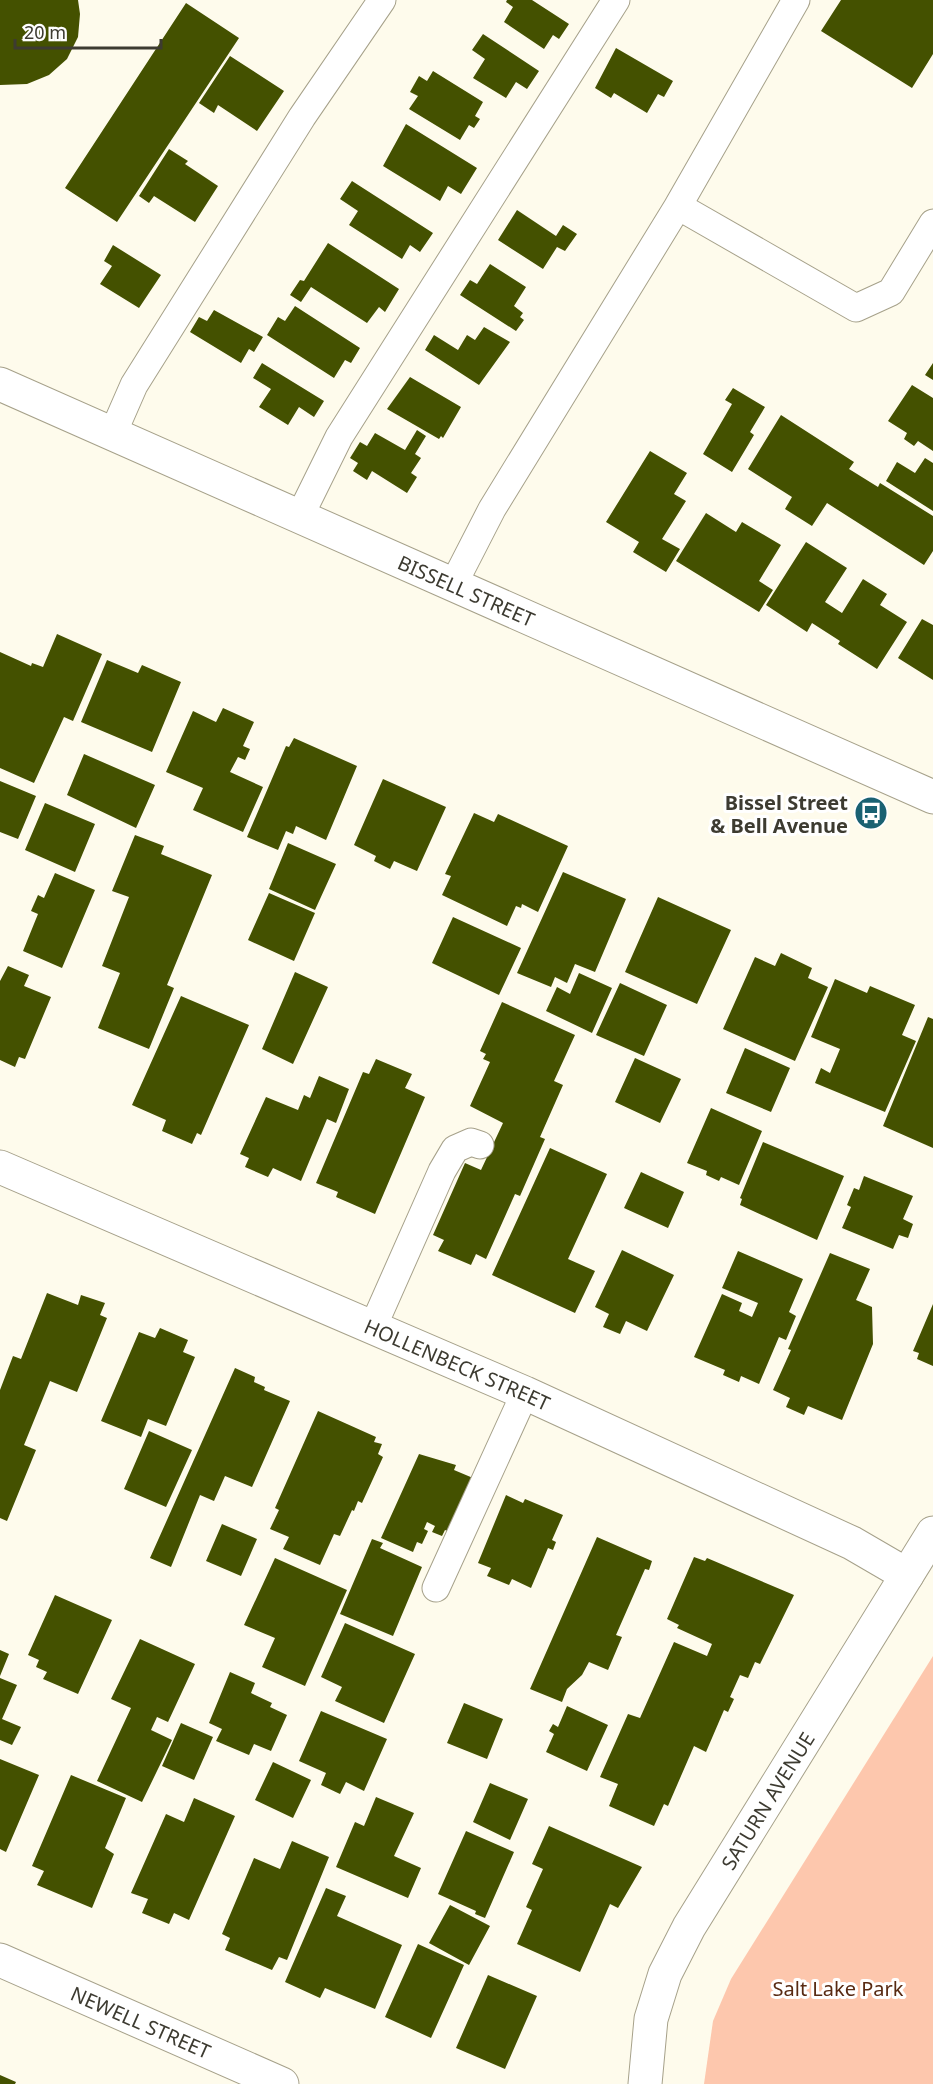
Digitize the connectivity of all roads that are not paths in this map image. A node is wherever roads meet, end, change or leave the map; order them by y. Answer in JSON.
{"nodes":[{"id":1,"x":382,"y":0,"type":"edge"},
{"id":2,"x":616,"y":0,"type":"edge"},
{"id":3,"x":796,"y":0,"type":"edge"},
{"id":4,"x":678,"y":206,"type":"junction"},
{"id":5,"x":933,"y":223,"type":"edge"},
{"id":6,"x":0,"y":384,"type":"edge"},
{"id":7,"x":113,"y":433,"type":"junction"},
{"id":8,"x":300,"y":516,"type":"junction"},
{"id":9,"x":453,"y":585,"type":"junction"},
{"id":10,"x":933,"y":797,"type":"edge"},
{"id":11,"x":480,"y":1145,"type":"dead end"},
{"id":12,"x":0,"y":1167,"type":"edge"},
{"id":13,"x":372,"y":1329,"type":"junction"},
{"id":14,"x":525,"y":1393,"type":"junction"},
{"id":15,"x":933,"y":1533,"type":"edge"},
{"id":16,"x":907,"y":1575,"type":"junction"},
{"id":17,"x":436,"y":1588,"type":"dead end"},
{"id":18,"x":0,"y":1960,"type":"edge"},
{"id":19,"x":282,"y":2084,"type":"edge"},
{"id":20,"x":645,"y":2084,"type":"edge"}],
"edges":[{"from":1,"to":7,"type":"lane"},
{"from":2,"to":8,"type":"lane"},
{"from":3,"to":4,"type":"lane"},
{"from":4,"to":5,"type":"lane"},
{"from":4,"to":9,"type":"lane"},
{"from":6,"to":7,"type":"street","name":"BISSELL STREET"},
{"from":7,"to":8,"type":"street","name":"BISSELL STREET"},
{"from":8,"to":9,"type":"street","name":"BISSELL STREET"},
{"from":9,"to":10,"type":"street","name":"BISSELL STREET"},
{"from":11,"to":13,"type":"lane"},
{"from":12,"to":13,"type":"street","name":"HOLLENBECK STREET"},
{"from":13,"to":14,"type":"street","name":"HOLLENBECK STREET"},
{"from":14,"to":16,"type":"street","name":"HOLLENBECK STREET"},
{"from":14,"to":17,"type":"lane"},
{"from":15,"to":16,"type":"street","name":"SATURN AVENUE"},
{"from":16,"to":20,"type":"street","name":"SATURN AVENUE"},
{"from":18,"to":19,"type":"street","name":"NEWELL STREET"}]}
